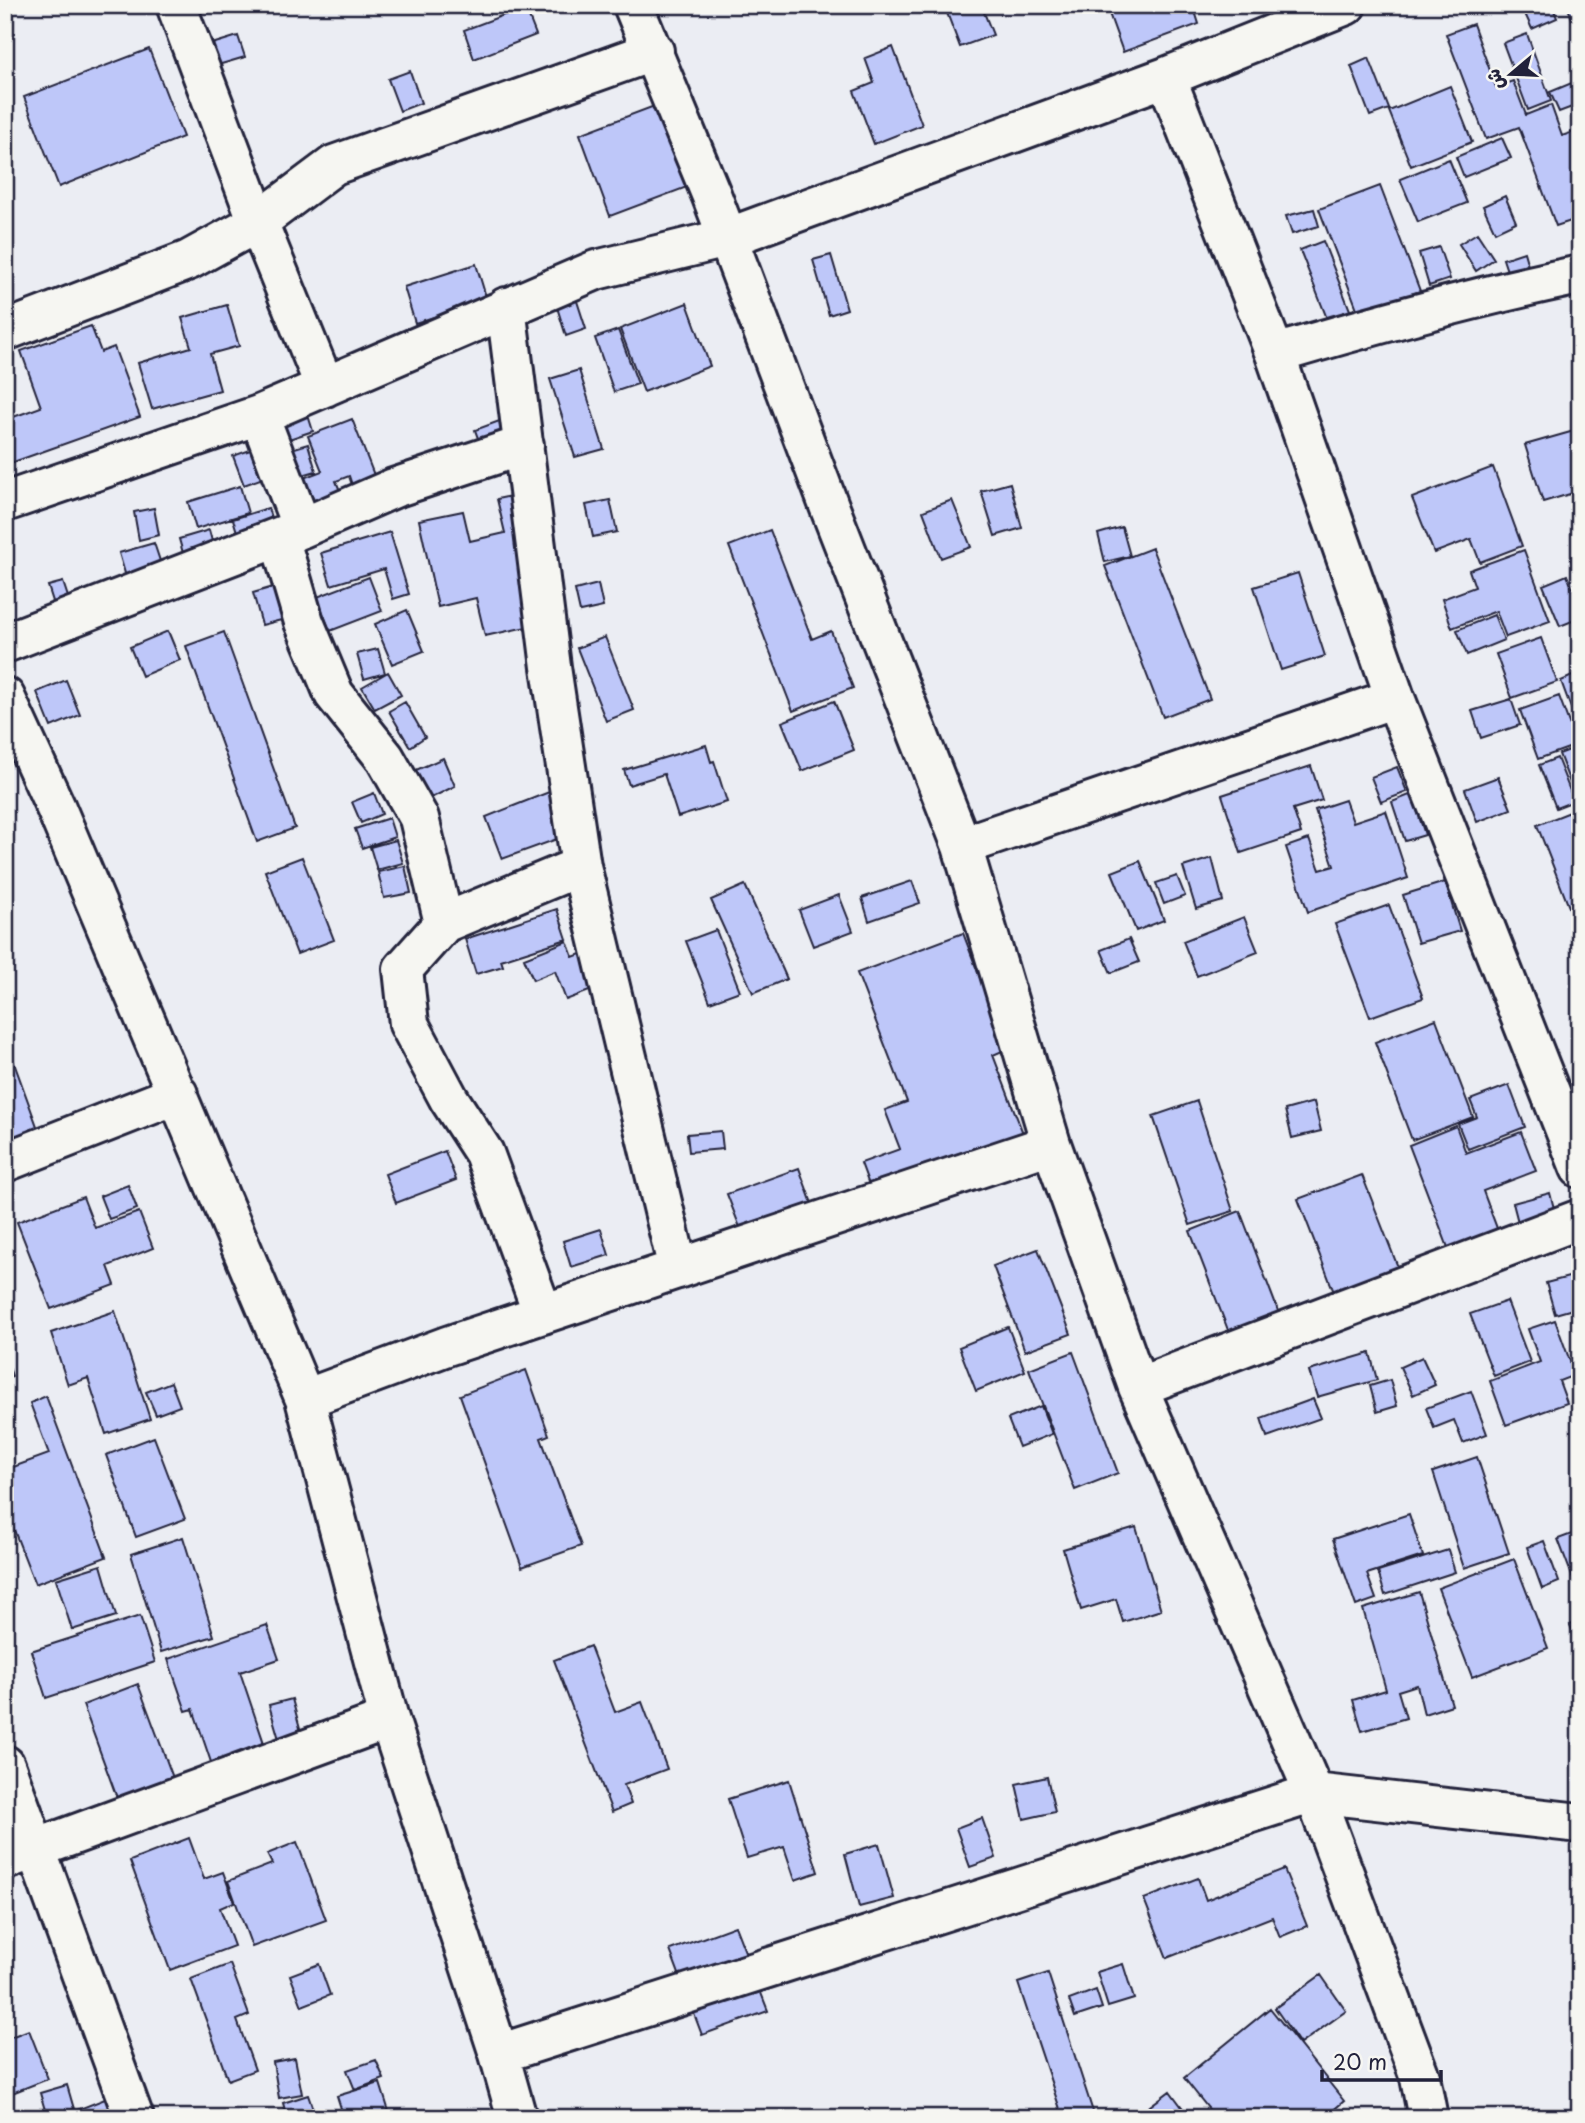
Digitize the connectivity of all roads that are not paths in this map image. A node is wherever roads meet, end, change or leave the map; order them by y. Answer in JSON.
{"nodes":[{"id":1,"x":176,"y":5,"type":"edge"},
{"id":2,"x":633,"y":5,"type":"edge"},
{"id":3,"x":1346,"y":5,"type":"edge"},
{"id":4,"x":654,"y":51,"type":"junction"},
{"id":5,"x":1166,"y":76,"type":"junction"},
{"id":6,"x":258,"y":222,"type":"junction"},
{"id":7,"x":727,"y":238,"type":"junction"},
{"id":8,"x":1580,"y":275,"type":"edge"},
{"id":9,"x":506,"y":307,"type":"junction"},
{"id":10,"x":5,"y":331,"type":"edge"},
{"id":11,"x":1275,"y":354,"type":"junction"},
{"id":12,"x":325,"y":387,"type":"junction"},
{"id":13,"x":259,"y":415,"type":"junction"},
{"id":14,"x":524,"y":445,"type":"junction"},
{"id":15,"x":5,"y":502,"type":"edge"},
{"id":16,"x":291,"y":532,"type":"junction"},
{"id":17,"x":5,"y":643,"type":"edge"},
{"id":18,"x":5,"y":697,"type":"edge"},
{"id":19,"x":1395,"y":698,"type":"junction"},
{"id":20,"x":962,"y":846,"type":"junction"},
{"id":21,"x":581,"y":866,"type":"junction"},
{"id":22,"x":444,"y":923,"type":"junction"},
{"id":23,"x":178,"y":1094,"type":"junction"},
{"id":24,"x":1051,"y":1144,"type":"junction"},
{"id":25,"x":5,"y":1162,"type":"edge"},
{"id":26,"x":1580,"y":1168,"type":"edge"},
{"id":27,"x":1580,"y":1219,"type":"edge"},
{"id":28,"x":678,"y":1269,"type":"junction"},
{"id":29,"x":543,"y":1314,"type":"junction"},
{"id":30,"x":1138,"y":1387,"type":"junction"},
{"id":31,"x":305,"y":1399,"type":"junction"},
{"id":32,"x":389,"y":1719,"type":"junction"},
{"id":33,"x":5,"y":1765,"type":"edge"},
{"id":34,"x":1314,"y":1793,"type":"junction"},
{"id":35,"x":1580,"y":1823,"type":"edge"},
{"id":36,"x":21,"y":1854,"type":"edge"},
{"id":37,"x":499,"y":2054,"type":"junction"},
{"id":38,"x":134,"y":2118,"type":"edge"},
{"id":39,"x":517,"y":2118,"type":"edge"},
{"id":40,"x":1428,"y":2118,"type":"edge"}],
"edges":[{"from":1,"to":6,"type":"street"},
{"from":2,"to":4,"type":"street"},
{"from":3,"to":5,"type":"street"},
{"from":4,"to":6,"type":"street"},
{"from":4,"to":7,"type":"street"},
{"from":5,"to":7,"type":"street"},
{"from":5,"to":11,"type":"street"},
{"from":6,"to":10,"type":"street"},
{"from":6,"to":12,"type":"street"},
{"from":7,"to":9,"type":"street"},
{"from":7,"to":20,"type":"street"},
{"from":8,"to":11,"type":"street"},
{"from":9,"to":12,"type":"street"},
{"from":9,"to":14,"type":"street"},
{"from":11,"to":19,"type":"street"},
{"from":12,"to":13,"type":"street"},
{"from":13,"to":15,"type":"street"},
{"from":13,"to":16,"type":"street"},
{"from":14,"to":16,"type":"street"},
{"from":14,"to":21,"type":"street"},
{"from":16,"to":17,"type":"street"},
{"from":16,"to":22,"type":"street"},
{"from":18,"to":23,"type":"street"},
{"from":19,"to":20,"type":"street"},
{"from":19,"to":26,"type":"street"},
{"from":20,"to":24,"type":"street"},
{"from":21,"to":22,"type":"street"},
{"from":21,"to":28,"type":"street"},
{"from":22,"to":29,"type":"street"},
{"from":23,"to":25,"type":"street"},
{"from":23,"to":31,"type":"street"},
{"from":24,"to":28,"type":"street"},
{"from":24,"to":30,"type":"street"},
{"from":27,"to":30,"type":"street"},
{"from":28,"to":29,"type":"street"},
{"from":29,"to":31,"type":"street"},
{"from":30,"to":34,"type":"street"},
{"from":31,"to":32,"type":"street"},
{"from":32,"to":36,"type":"street"},
{"from":32,"to":37,"type":"street"},
{"from":33,"to":36,"type":"street"},
{"from":34,"to":35,"type":"street"},
{"from":34,"to":37,"type":"street"},
{"from":34,"to":40,"type":"street"},
{"from":36,"to":38,"type":"street"},
{"from":37,"to":39,"type":"street"}]}
